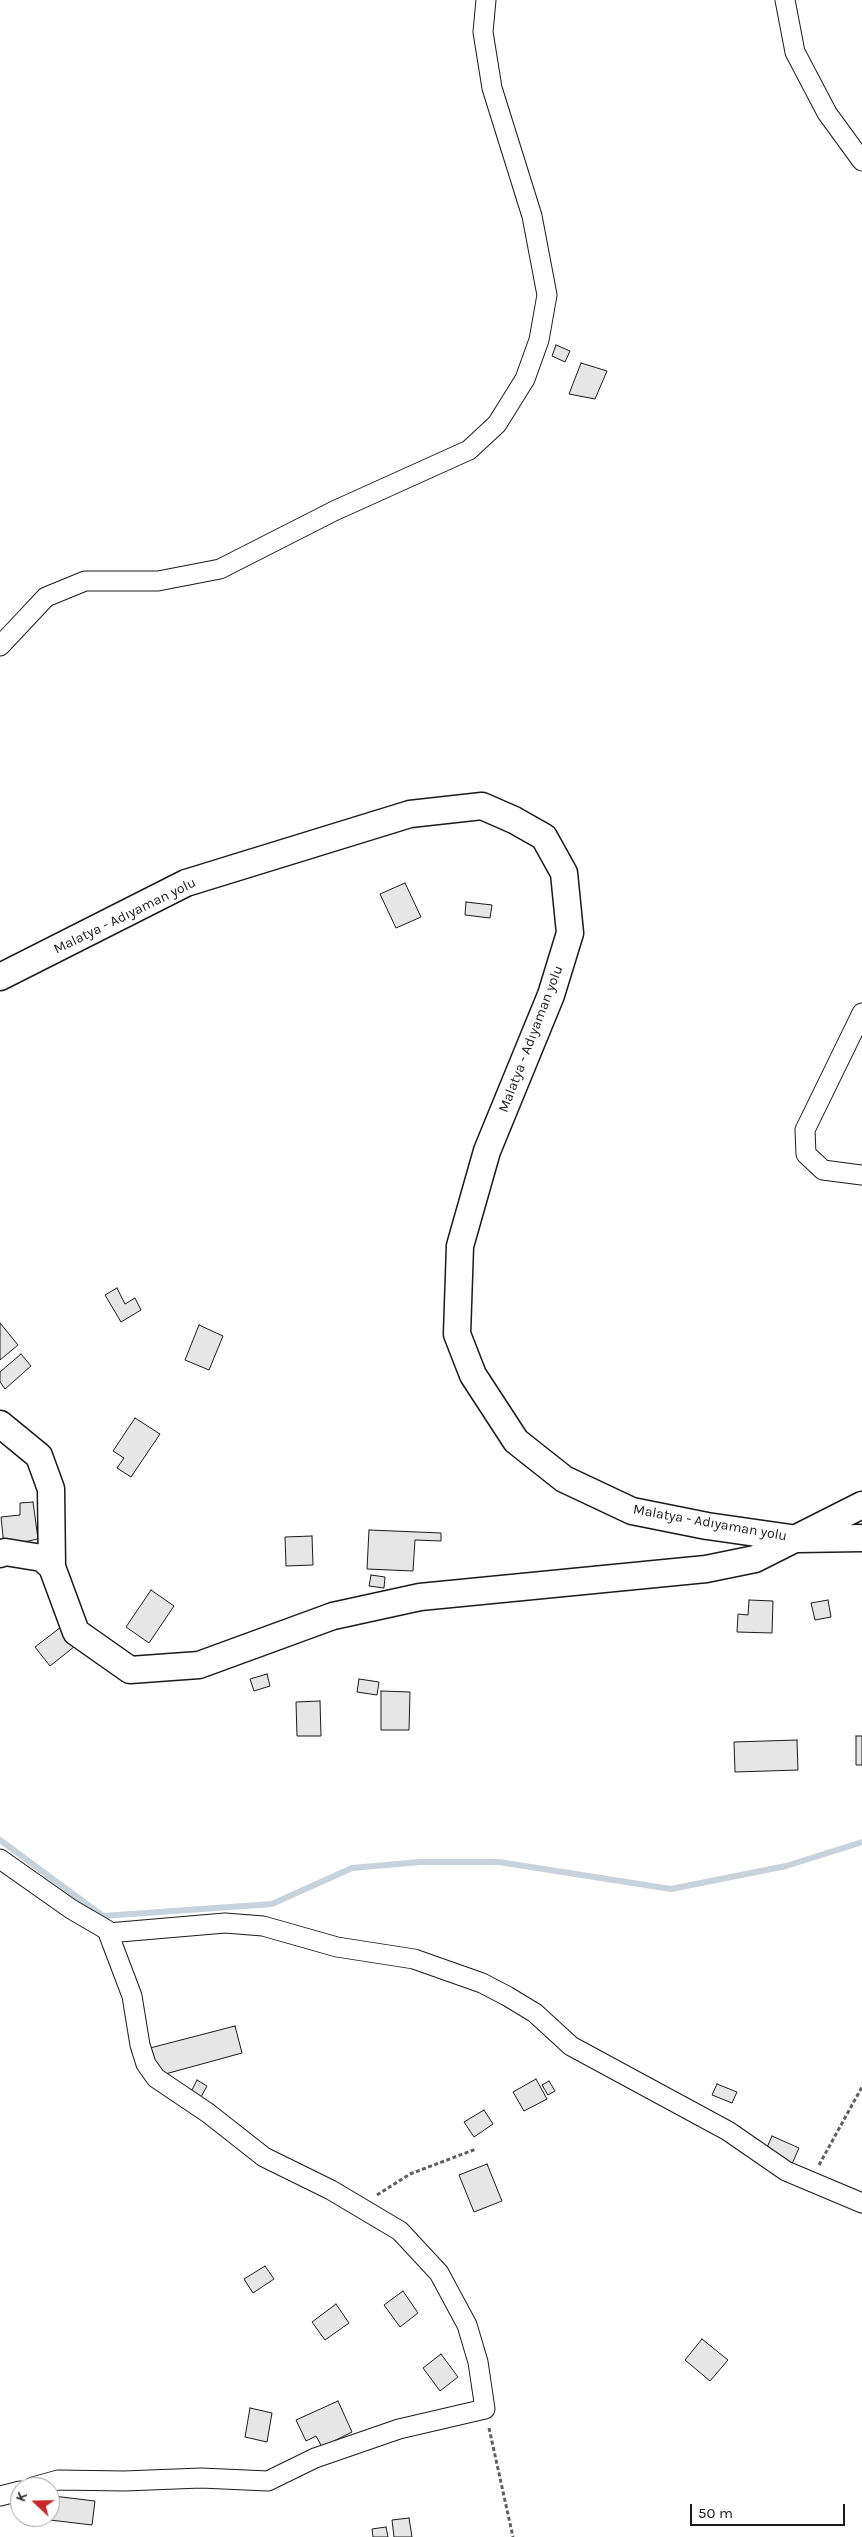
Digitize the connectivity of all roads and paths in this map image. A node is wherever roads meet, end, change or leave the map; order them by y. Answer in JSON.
{"nodes":[{"id":1,"x":486,"y":0,"type":"edge"},
{"id":2,"x":785,"y":0,"type":"edge"},
{"id":3,"x":862,"y":161,"type":"edge"},
{"id":4,"x":0,"y":646,"type":"edge"},
{"id":5,"x":0,"y":977,"type":"edge"},
{"id":6,"x":862,"y":1012,"type":"edge"},
{"id":7,"x":862,"y":1175,"type":"edge"},
{"id":8,"x":0,"y":1424,"type":"edge"},
{"id":9,"x":862,"y":1505,"type":"edge"},
{"id":10,"x":862,"y":1538,"type":"edge"},
{"id":11,"x":798,"y":1539,"type":"junction"},
{"id":12,"x":0,"y":1554,"type":"edge"},
{"id":13,"x":52,"y":1567,"type":"junction"},
{"id":14,"x":0,"y":1859,"type":"edge"},
{"id":15,"x":108,"y":1933,"type":"junction"},
{"id":16,"x":862,"y":2087,"type":"edge"},
{"id":17,"x":476,"y":2148,"type":"dead end"},
{"id":18,"x":810,"y":2181,"type":"junction"},
{"id":19,"x":862,"y":2203,"type":"edge"},
{"id":20,"x":359,"y":2207,"type":"junction"},
{"id":21,"x":485,"y":2409,"type":"junction"},
{"id":22,"x":60,"y":2480,"type":"edge"},
{"id":23,"x":513,"y":2537,"type":"edge"}],
"edges":[{"from":1,"to":4,"type":"street"},
{"from":2,"to":3,"type":"street"},
{"from":5,"to":11,"type":"main road","name":"Malatya - Adıyaman yolu"},
{"from":6,"to":7,"type":"street"},
{"from":8,"to":13,"type":"main road"},
{"from":9,"to":11,"type":"main road"},
{"from":10,"to":11,"type":"main road","name":"Malatya - Adıyaman yolu"},
{"from":11,"to":13,"type":"main road"},
{"from":12,"to":13,"type":"main road"},
{"from":14,"to":15,"type":"street"},
{"from":15,"to":18,"type":"street"},
{"from":15,"to":20,"type":"street"},
{"from":16,"to":18,"type":"path"},
{"from":17,"to":20,"type":"path"},
{"from":18,"to":19,"type":"street"},
{"from":20,"to":21,"type":"street"},
{"from":21,"to":22,"type":"street"},
{"from":21,"to":23,"type":"path"}]}
